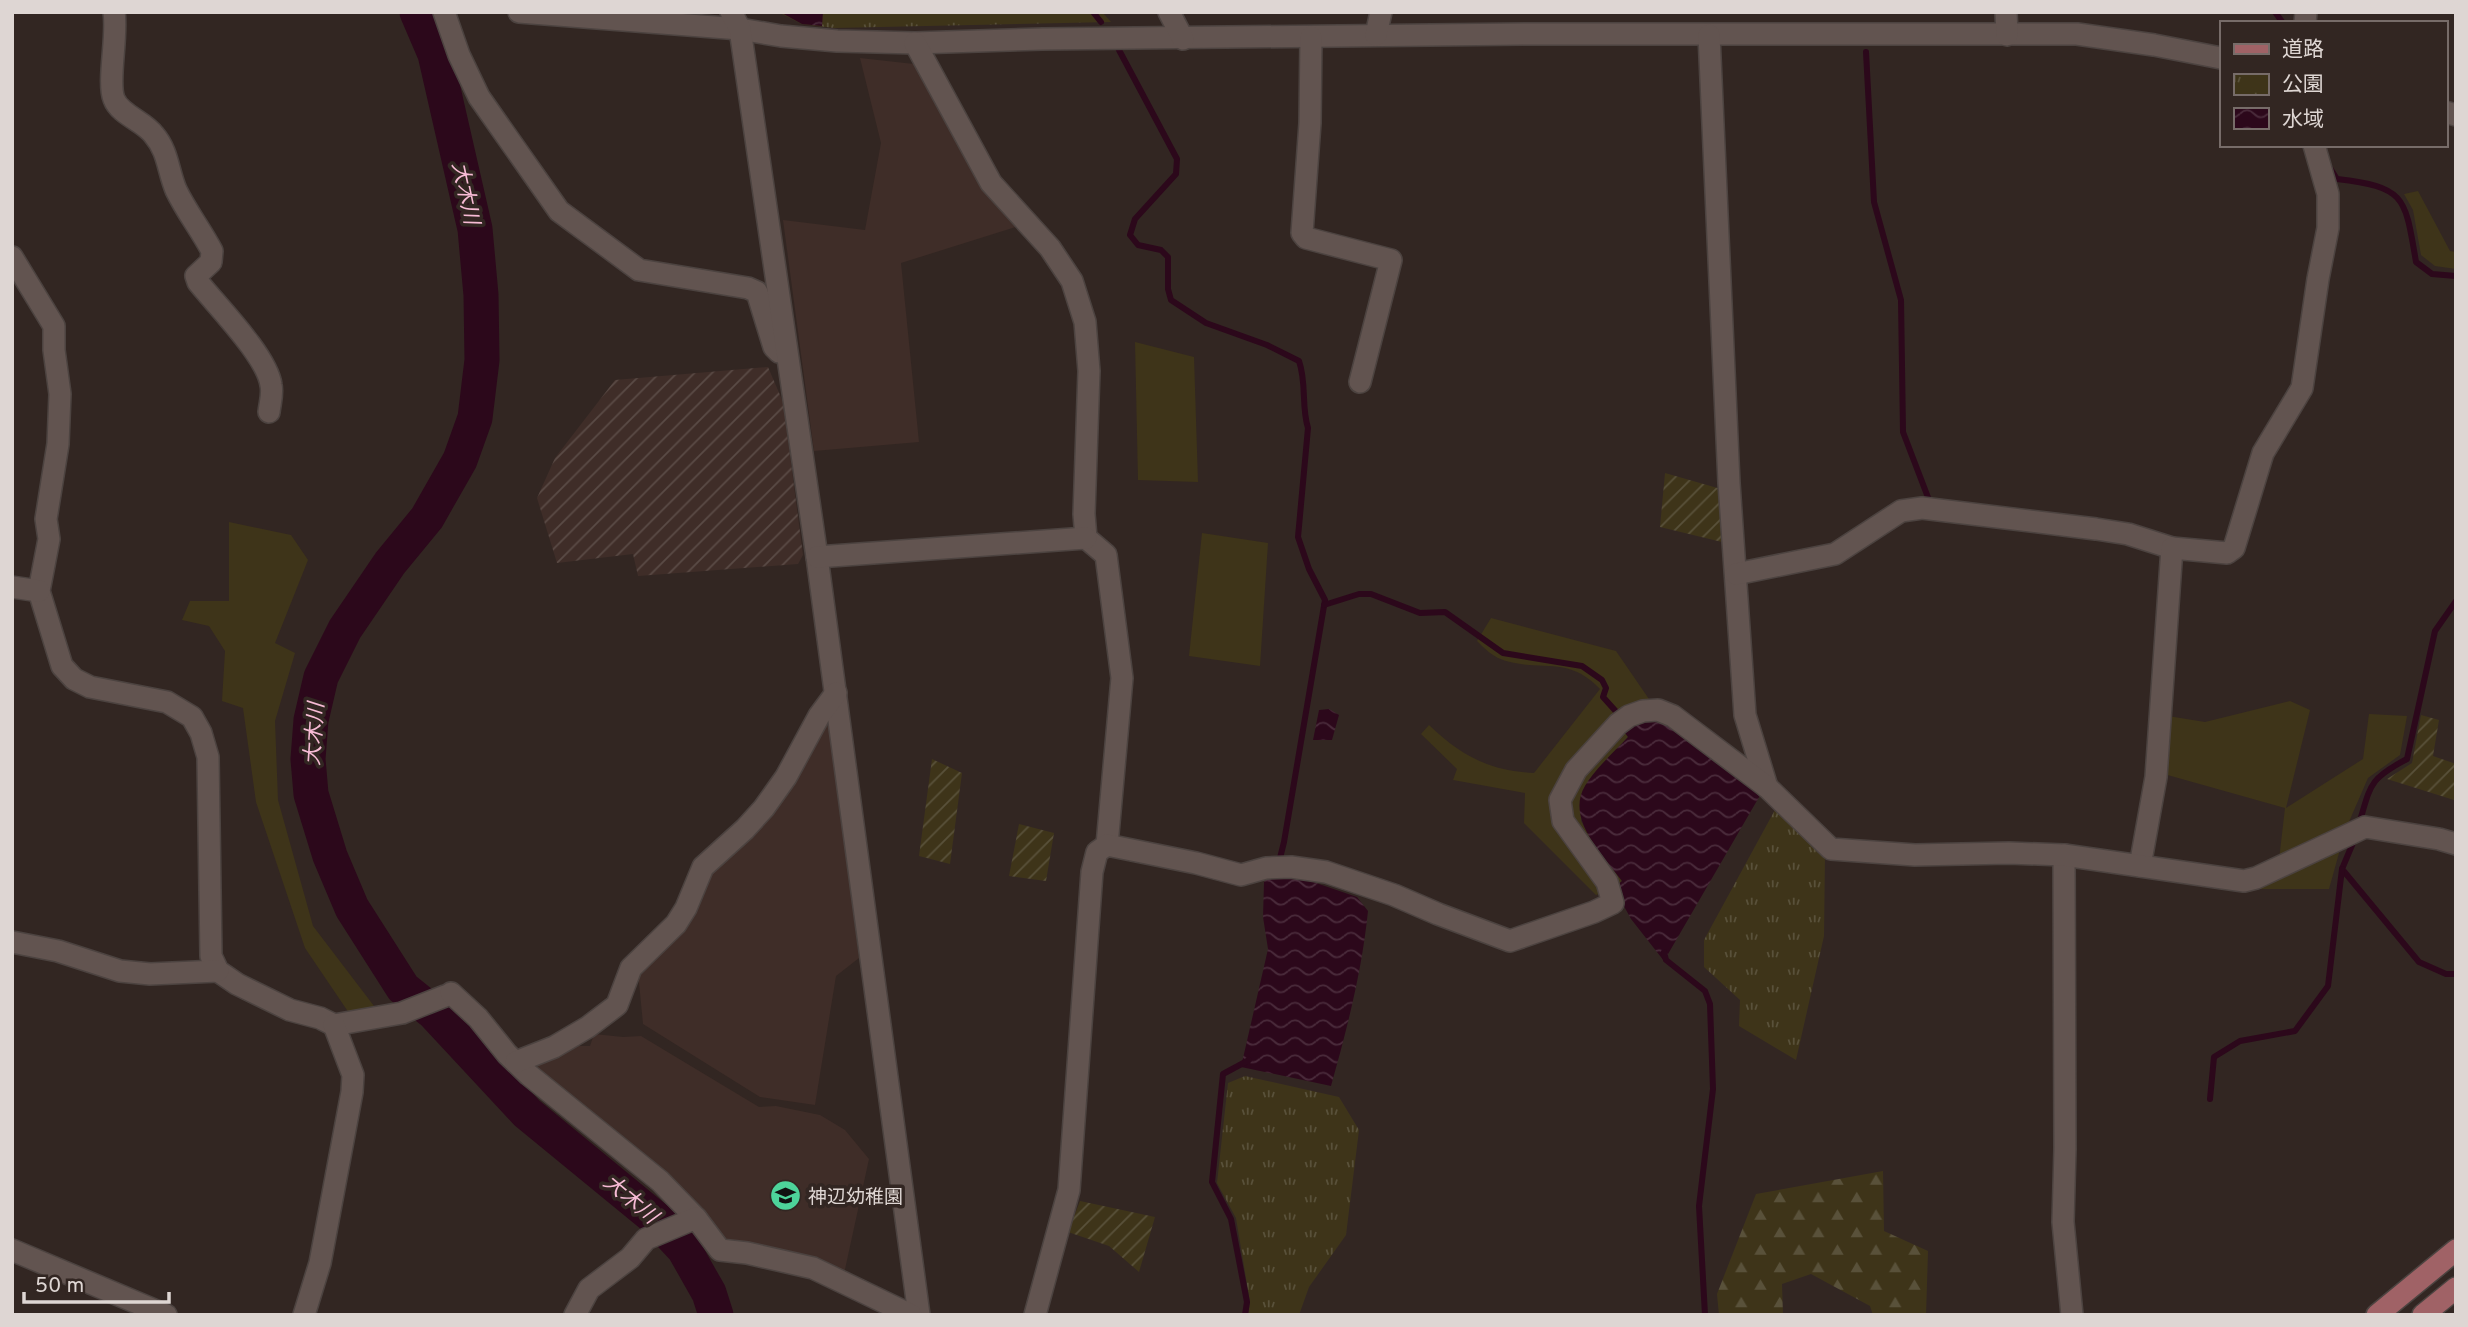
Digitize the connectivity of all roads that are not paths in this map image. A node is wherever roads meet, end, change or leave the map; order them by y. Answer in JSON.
{"nodes":[{"id":1,"x":114,"y":12,"type":"edge"},
{"id":2,"x":444,"y":12,"type":"edge"},
{"id":3,"x":519,"y":12,"type":"edge"},
{"id":4,"x":1169,"y":12,"type":"edge"},
{"id":5,"x":1381,"y":12,"type":"edge"},
{"id":6,"x":1598,"y":12,"type":"edge"},
{"id":7,"x":2006,"y":12,"type":"edge"},
{"id":8,"x":735,"y":21,"type":"edge"},
{"id":9,"x":1597,"y":34,"type":"junction"},
{"id":10,"x":1376,"y":35,"type":"junction"},
{"id":11,"x":1709,"y":35,"type":"junction"},
{"id":12,"x":2007,"y":35,"type":"junction"},
{"id":13,"x":1311,"y":37,"type":"junction"},
{"id":14,"x":1182,"y":39,"type":"junction"},
{"id":15,"x":915,"y":43,"type":"junction"},
{"id":16,"x":2220,"y":58,"type":"edge"},
{"id":17,"x":2315,"y":147,"type":"edge"},
{"id":18,"x":12,"y":257,"type":"edge"},
{"id":19,"x":789,"y":361,"type":"junction"},
{"id":20,"x":1360,"y":382,"type":"dead end"},
{"id":21,"x":268,"y":412,"type":"dead end"},
{"id":22,"x":1086,"y":538,"type":"junction"},
{"id":23,"x":2172,"y":548,"type":"junction"},
{"id":24,"x":817,"y":557,"type":"junction"},
{"id":25,"x":1736,"y":574,"type":"junction"},
{"id":26,"x":12,"y":587,"type":"edge"},
{"id":27,"x":39,"y":591,"type":"junction"},
{"id":28,"x":836,"y":693,"type":"junction"},
{"id":29,"x":1768,"y":787,"type":"junction"},
{"id":30,"x":2456,"y":844,"type":"edge"},
{"id":31,"x":1107,"y":845,"type":"junction"},
{"id":32,"x":2064,"y":855,"type":"junction"},
{"id":33,"x":2140,"y":866,"type":"junction"},
{"id":34,"x":12,"y":942,"type":"edge"},
{"id":35,"x":218,"y":971,"type":"junction"},
{"id":36,"x":334,"y":1025,"type":"junction"},
{"id":37,"x":516,"y":1062,"type":"junction"},
{"id":38,"x":692,"y":1219,"type":"junction"},
{"id":39,"x":12,"y":1250,"type":"edge"},
{"id":40,"x":2456,"y":1250,"type":"edge"},
{"id":41,"x":2456,"y":1288,"type":"edge"},
{"id":42,"x":166,"y":1315,"type":"edge"},
{"id":43,"x":304,"y":1315,"type":"edge"},
{"id":44,"x":575,"y":1315,"type":"edge"},
{"id":45,"x":911,"y":1315,"type":"edge"},
{"id":46,"x":919,"y":1315,"type":"edge"},
{"id":47,"x":1035,"y":1315,"type":"edge"},
{"id":48,"x":2072,"y":1315,"type":"edge"},
{"id":49,"x":2377,"y":1315,"type":"edge"},
{"id":50,"x":2423,"y":1315,"type":"edge"}],
"edges":[{"from":1,"to":21,"type":"street"},
{"from":2,"to":19,"type":"street"},
{"from":3,"to":8,"type":"street"},
{"from":4,"to":14,"type":"street"},
{"from":5,"to":10,"type":"street"},
{"from":6,"to":9,"type":"street"},
{"from":7,"to":12,"type":"street"},
{"from":8,"to":15,"type":"street"},
{"from":8,"to":19,"type":"street"},
{"from":9,"to":10,"type":"street"},
{"from":9,"to":11,"type":"street"},
{"from":10,"to":13,"type":"street"},
{"from":11,"to":12,"type":"street"},
{"from":11,"to":25,"type":"street"},
{"from":12,"to":16,"type":"street"},
{"from":13,"to":14,"type":"street"},
{"from":13,"to":20,"type":"street"},
{"from":14,"to":15,"type":"street"},
{"from":15,"to":22,"type":"street"},
{"from":17,"to":23,"type":"street"},
{"from":18,"to":27,"type":"street"},
{"from":19,"to":24,"type":"street"},
{"from":22,"to":24,"type":"street"},
{"from":22,"to":31,"type":"street"},
{"from":23,"to":25,"type":"street"},
{"from":23,"to":33,"type":"street"},
{"from":24,"to":28,"type":"street"},
{"from":25,"to":29,"type":"street"},
{"from":26,"to":27,"type":"street"},
{"from":27,"to":35,"type":"street"},
{"from":28,"to":37,"type":"street"},
{"from":28,"to":46,"type":"street"},
{"from":29,"to":31,"type":"street"},
{"from":29,"to":32,"type":"street"},
{"from":30,"to":33,"type":"street"},
{"from":31,"to":47,"type":"street"},
{"from":32,"to":33,"type":"street"},
{"from":32,"to":48,"type":"street"},
{"from":34,"to":35,"type":"street"},
{"from":35,"to":36,"type":"street"},
{"from":36,"to":37,"type":"street"},
{"from":36,"to":43,"type":"street"},
{"from":37,"to":38,"type":"street"},
{"from":38,"to":44,"type":"street"},
{"from":38,"to":45,"type":"street"},
{"from":39,"to":42,"type":"street"},
{"from":40,"to":49,"type":"main road"},
{"from":41,"to":50,"type":"main road"}]}
